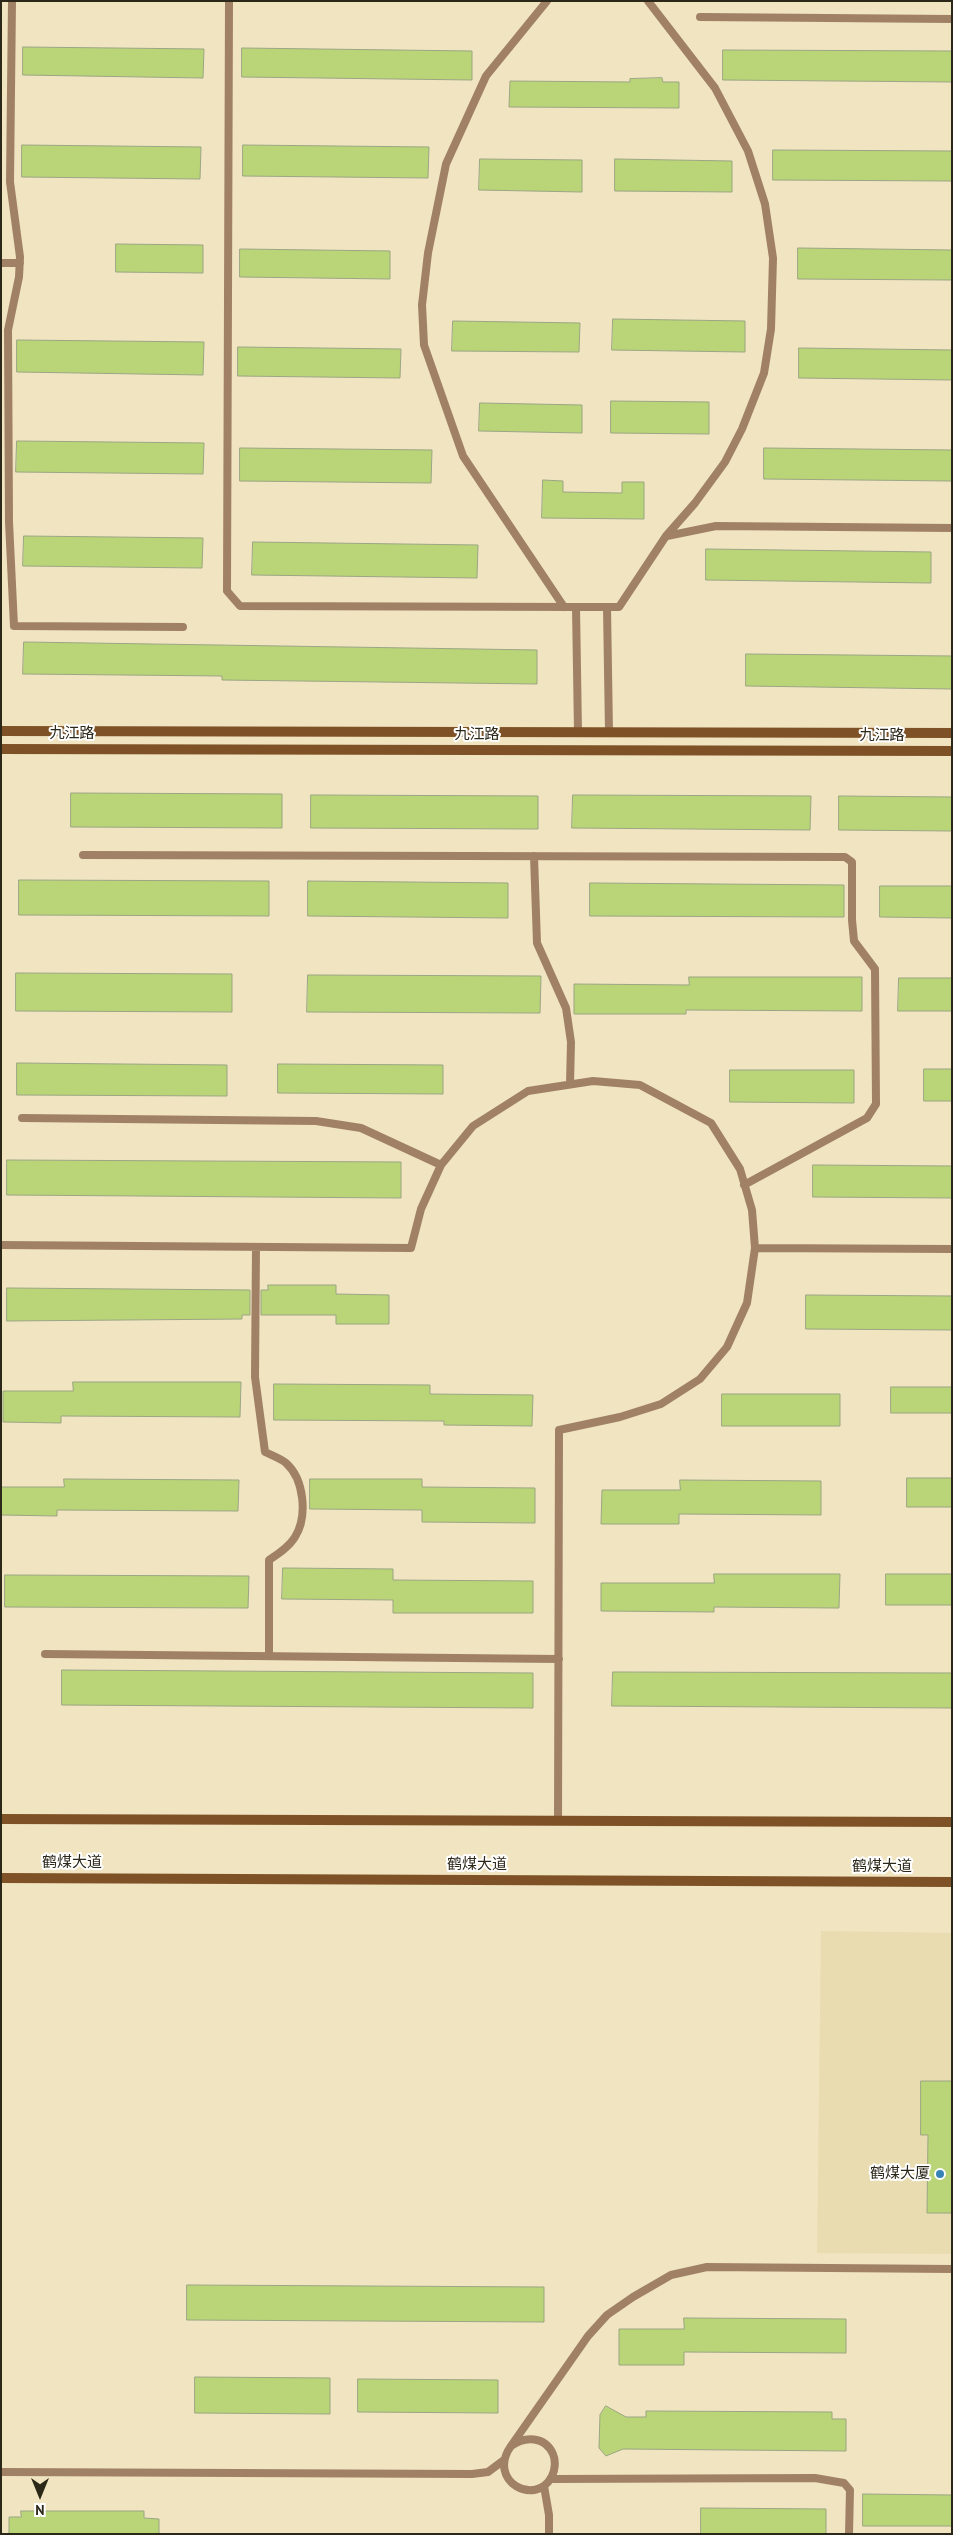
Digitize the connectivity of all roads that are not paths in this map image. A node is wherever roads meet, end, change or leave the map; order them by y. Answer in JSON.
{"nodes":[{"id":1,"x":12,"y":1,"type":"edge"},
{"id":2,"x":229,"y":1,"type":"edge"},
{"id":3,"x":547,"y":1,"type":"edge"},
{"id":4,"x":648,"y":1,"type":"edge"},
{"id":5,"x":700,"y":17,"type":"dead end"},
{"id":6,"x":952,"y":19,"type":"edge"},
{"id":7,"x":1,"y":263,"type":"edge"},
{"id":8,"x":20,"y":263,"type":"junction"},
{"id":9,"x":952,"y":528,"type":"edge"},
{"id":10,"x":666,"y":536,"type":"junction"},
{"id":11,"x":564,"y":607,"type":"junction"},
{"id":12,"x":576,"y":607,"type":"junction"},
{"id":13,"x":607,"y":607,"type":"junction"},
{"id":14,"x":183,"y":627,"type":"dead end"},
{"id":15,"x":1,"y":731,"type":"edge"},
{"id":16,"x":578,"y":732,"type":"junction"},
{"id":17,"x":609,"y":732,"type":"junction"},
{"id":18,"x":952,"y":733,"type":"edge"},
{"id":19,"x":1,"y":749,"type":"edge"},
{"id":20,"x":952,"y":751,"type":"edge"},
{"id":21,"x":83,"y":855,"type":"dead end"},
{"id":22,"x":534,"y":856,"type":"junction"},
{"id":23,"x":570,"y":1084,"type":"junction"},
{"id":24,"x":22,"y":1118,"type":"dead end"},
{"id":25,"x":441,"y":1165,"type":"junction"},
{"id":26,"x":744,"y":1185,"type":"junction"},
{"id":27,"x":1,"y":1245,"type":"edge"},
{"id":28,"x":256,"y":1247,"type":"junction"},
{"id":29,"x":755,"y":1248,"type":"junction"},
{"id":30,"x":952,"y":1249,"type":"edge"},
{"id":31,"x":45,"y":1654,"type":"dead end"},
{"id":32,"x":269,"y":1656,"type":"junction"},
{"id":33,"x":559,"y":1659,"type":"junction"},
{"id":34,"x":1,"y":1819,"type":"edge"},
{"id":35,"x":558,"y":1821,"type":"junction"},
{"id":36,"x":952,"y":1822,"type":"edge"},
{"id":37,"x":1,"y":1878,"type":"edge"},
{"id":38,"x":952,"y":1882,"type":"edge"},
{"id":39,"x":952,"y":2269,"type":"edge"},
{"id":40,"x":511,"y":2446,"type":"junction"},
{"id":41,"x":504,"y":2460,"type":"junction"},
{"id":42,"x":1,"y":2472,"type":"edge"},
{"id":43,"x":551,"y":2479,"type":"junction"},
{"id":44,"x":544,"y":2486,"type":"junction"},
{"id":45,"x":549,"y":2534,"type":"edge"},
{"id":46,"x":849,"y":2534,"type":"edge"}],
"edges":[{"from":1,"to":8,"type":"lane"},
{"from":2,"to":11,"type":"lane"},
{"from":3,"to":11,"type":"lane"},
{"from":4,"to":10,"type":"lane"},
{"from":5,"to":6,"type":"lane"},
{"from":7,"to":8,"type":"lane"},
{"from":8,"to":14,"type":"lane"},
{"from":9,"to":10,"type":"lane"},
{"from":10,"to":13,"type":"lane"},
{"from":11,"to":12,"type":"lane"},
{"from":12,"to":13,"type":"lane"},
{"from":12,"to":16,"type":"lane"},
{"from":13,"to":17,"type":"lane"},
{"from":15,"to":16,"type":"street","name":"九江路"},
{"from":16,"to":17,"type":"street","name":"九江路"},
{"from":17,"to":18,"type":"street","name":"九江路"},
{"from":19,"to":20,"type":"street","name":"九江路"},
{"from":21,"to":22,"type":"lane"},
{"from":22,"to":23,"type":"lane"},
{"from":22,"to":26,"type":"lane"},
{"from":23,"to":25,"type":"lane"},
{"from":23,"to":26,"type":"lane"},
{"from":24,"to":25,"type":"lane"},
{"from":25,"to":28,"type":"lane"},
{"from":26,"to":29,"type":"lane"},
{"from":27,"to":28,"type":"lane"},
{"from":28,"to":32,"type":"lane"},
{"from":29,"to":30,"type":"lane"},
{"from":29,"to":33,"type":"lane"},
{"from":31,"to":32,"type":"lane"},
{"from":32,"to":33,"type":"lane"},
{"from":33,"to":35,"type":"lane"},
{"from":34,"to":35,"type":"street"},
{"from":35,"to":36,"type":"street"},
{"from":37,"to":38,"type":"street","name":"鹤煤大道"},
{"from":39,"to":40,"type":"lane"},
{"from":40,"to":41,"type":"lane"},
{"from":40,"to":43,"type":"lane"},
{"from":41,"to":42,"type":"lane"},
{"from":41,"to":44,"type":"lane"},
{"from":43,"to":44,"type":"lane"},
{"from":43,"to":46,"type":"lane"},
{"from":44,"to":45,"type":"lane"}]}
